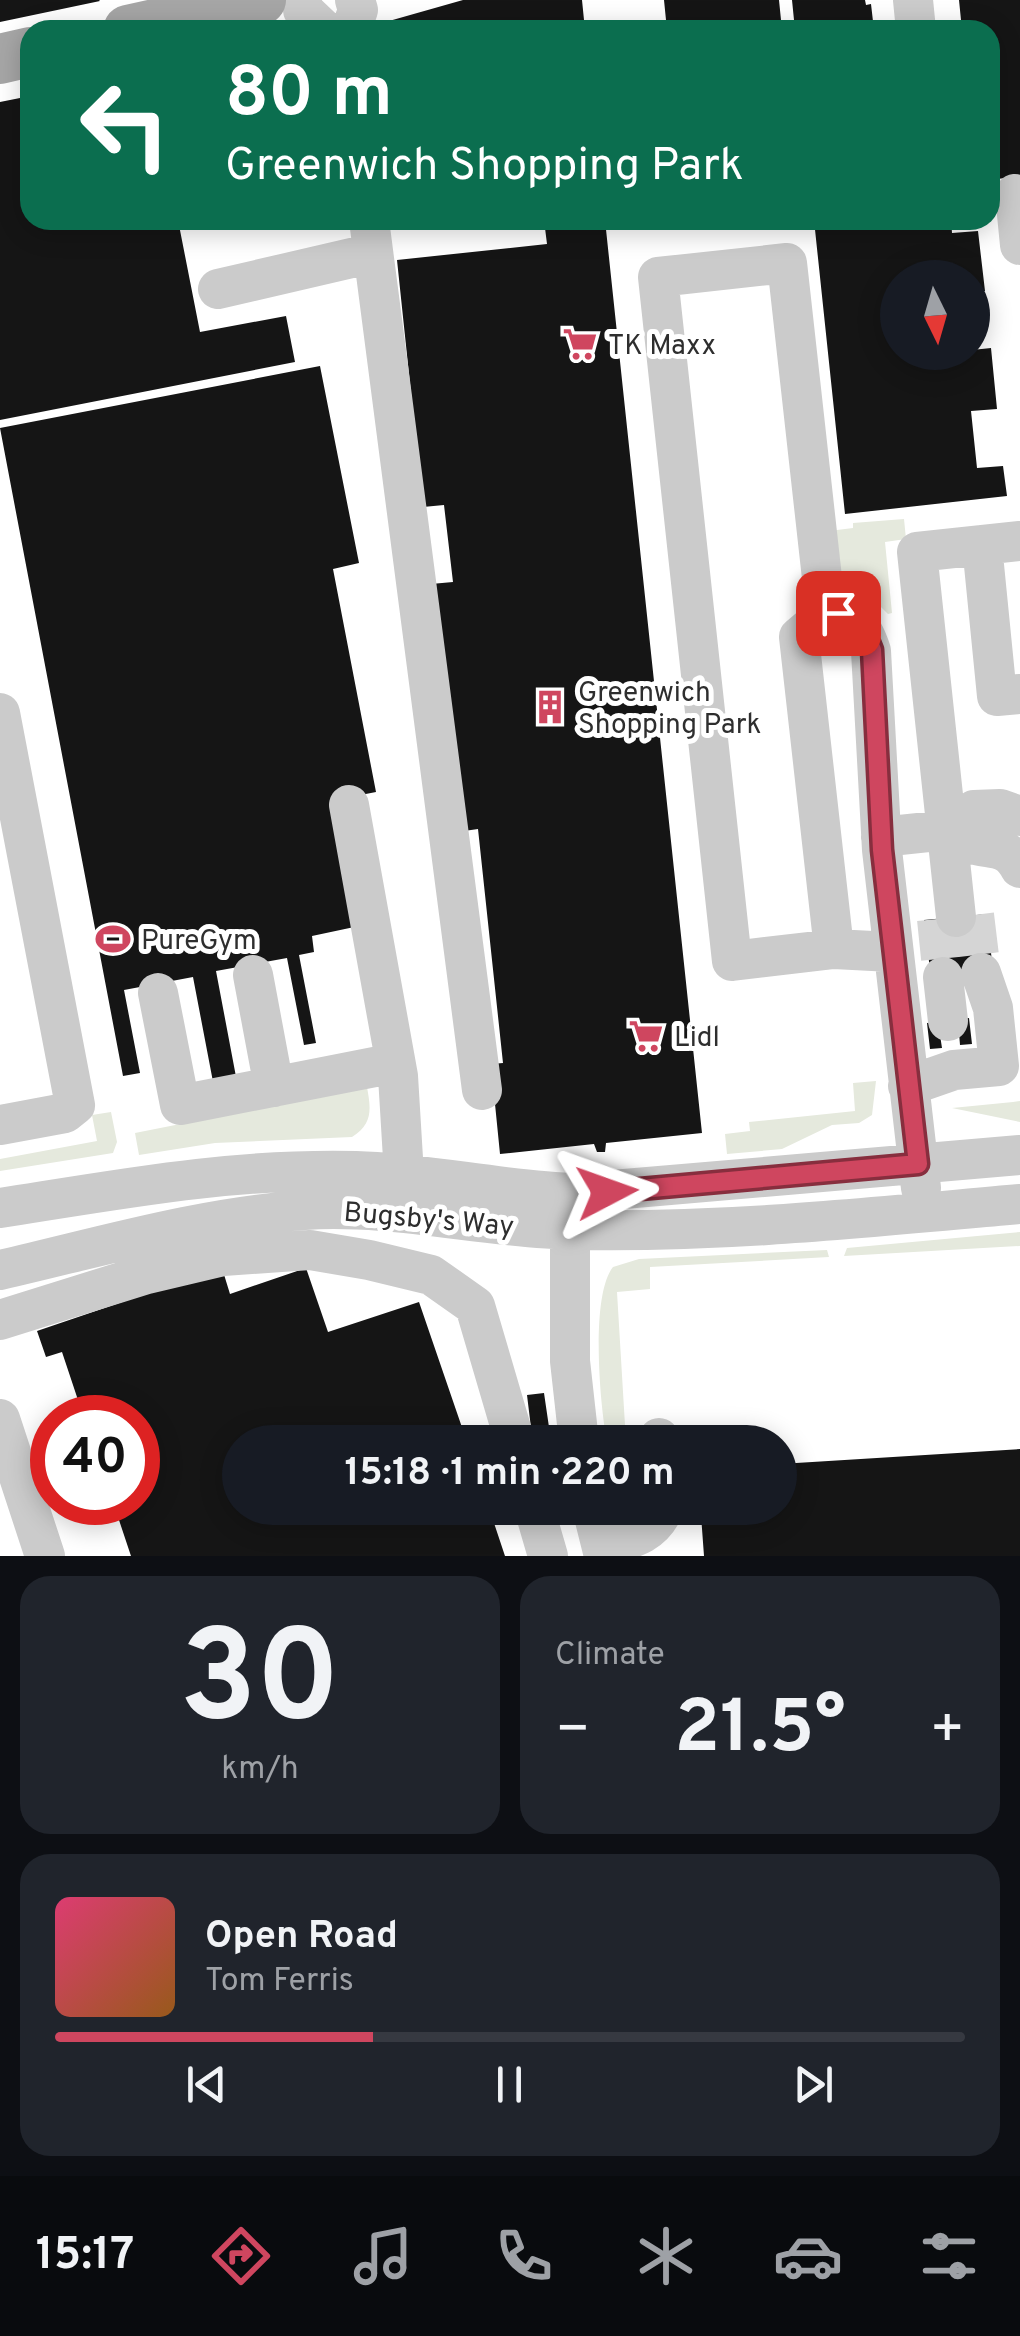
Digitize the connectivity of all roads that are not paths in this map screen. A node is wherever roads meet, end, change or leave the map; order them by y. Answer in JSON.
{"nodes":[{"id":1,"x":261,"y":0,"type":"edge"},
{"id":2,"x":205,"y":6,"type":"edge"},
{"id":3,"x":160,"y":20,"type":"edge"},
{"id":4,"x":1008,"y":193,"type":"edge"},
{"id":5,"x":371,"y":236,"type":"edge"},
{"id":6,"x":1020,"y":245,"type":"edge"},
{"id":7,"x":218,"y":289,"type":"dead end"},
{"id":8,"x":1001,"y":543,"type":"edge"},
{"id":9,"x":826,"y":614,"type":"junction"},
{"id":10,"x":1020,"y":694,"type":"edge"},
{"id":11,"x":0,"y":714,"type":"edge"},
{"id":12,"x":349,"y":804,"type":"dead end"},
{"id":13,"x":1012,"y":806,"type":"edge"},
{"id":14,"x":882,"y":837,"type":"junction"},
{"id":15,"x":960,"y":847,"type":"junction"},
{"id":16,"x":1020,"y":868,"type":"edge"},
{"id":17,"x":956,"y":917,"type":"tunnel mouth"},
{"id":18,"x":834,"y":950,"type":"junction"},
{"id":19,"x":892,"y":952,"type":"junction"},
{"id":20,"x":252,"y":974,"type":"dead end"},
{"id":21,"x":158,"y":993,"type":"dead end"},
{"id":22,"x":958,"y":1048,"type":"junction"},
{"id":23,"x":395,"y":1062,"type":"junction"},
{"id":24,"x":274,"y":1086,"type":"junction"},
{"id":25,"x":908,"y":1086,"type":"junction"},
{"id":26,"x":482,"y":1090,"type":"dead end"},
{"id":27,"x":0,"y":1125,"type":"edge"},
{"id":28,"x":1020,"y":1155,"type":"edge"},
{"id":29,"x":918,"y":1164,"type":"junction"},
{"id":30,"x":404,"y":1175,"type":"junction"},
{"id":31,"x":1020,"y":1180,"type":"edge"},
{"id":32,"x":1020,"y":1204,"type":"edge"},
{"id":33,"x":0,"y":1208,"type":"edge"},
{"id":34,"x":924,"y":1212,"type":"junction"},
{"id":35,"x":570,"y":1230,"type":"junction"},
{"id":36,"x":0,"y":1270,"type":"edge"},
{"id":37,"x":0,"y":1320,"type":"edge"},
{"id":38,"x":0,"y":1419,"type":"edge"},
{"id":39,"x":510,"y":1425,"type":"edge"},
{"id":40,"x":577,"y":1425,"type":"edge"},
{"id":41,"x":539,"y":1525,"type":"edge"},
{"id":42,"x":596,"y":1525,"type":"edge"},
{"id":43,"x":655,"y":1525,"type":"edge"},
{"id":44,"x":603,"y":1551,"type":"edge"},
{"id":45,"x":45,"y":1556,"type":"edge"},
{"id":46,"x":548,"y":1556,"type":"edge"}],
"edges":[{"from":1,"to":2,"type":"main road"},
{"from":2,"to":3,"type":"main road"},
{"from":4,"to":6,"type":"street"},
{"from":5,"to":7,"type":"street"},
{"from":5,"to":26,"type":"street"},
{"from":8,"to":10,"type":"street"},
{"from":8,"to":15,"type":"street"},
{"from":9,"to":14,"type":"street"},
{"from":9,"to":18,"type":"street"},
{"from":9,"to":18,"type":"street"},
{"from":11,"to":27,"type":"street"},
{"from":12,"to":23,"type":"street"},
{"from":13,"to":15,"type":"street"},
{"from":14,"to":15,"type":"street"},
{"from":14,"to":19,"type":"street"},
{"from":15,"to":16,"type":"street"},
{"from":15,"to":17,"type":"street"},
{"from":18,"to":19,"type":"street"},
{"from":19,"to":25,"type":"street"},
{"from":20,"to":24,"type":"street"},
{"from":21,"to":24,"type":"street"},
{"from":22,"to":22,"type":"street"},
{"from":22,"to":25,"type":"street"},
{"from":23,"to":24,"type":"street"},
{"from":23,"to":30,"type":"street"},
{"from":25,"to":29,"type":"street"},
{"from":28,"to":29,"type":"street","name":"Bugsby's Way"},
{"from":29,"to":30,"type":"street","name":"Bugsby's Way"},
{"from":29,"to":31,"type":"street"},
{"from":29,"to":34,"type":"street"},
{"from":30,"to":33,"type":"street","name":"Bugsby's Way"},
{"from":32,"to":34,"type":"street","name":"Bugsby's Way"},
{"from":34,"to":35,"type":"street","name":"Bugsby's Way"},
{"from":35,"to":36,"type":"street","name":"Bugsby's Way"},
{"from":35,"to":40,"type":"street"},
{"from":37,"to":39,"type":"street"},
{"from":38,"to":45,"type":"street"},
{"from":41,"to":46,"type":"street"},
{"from":42,"to":44,"type":"street"},
{"from":43,"to":44,"type":"street"}]}
